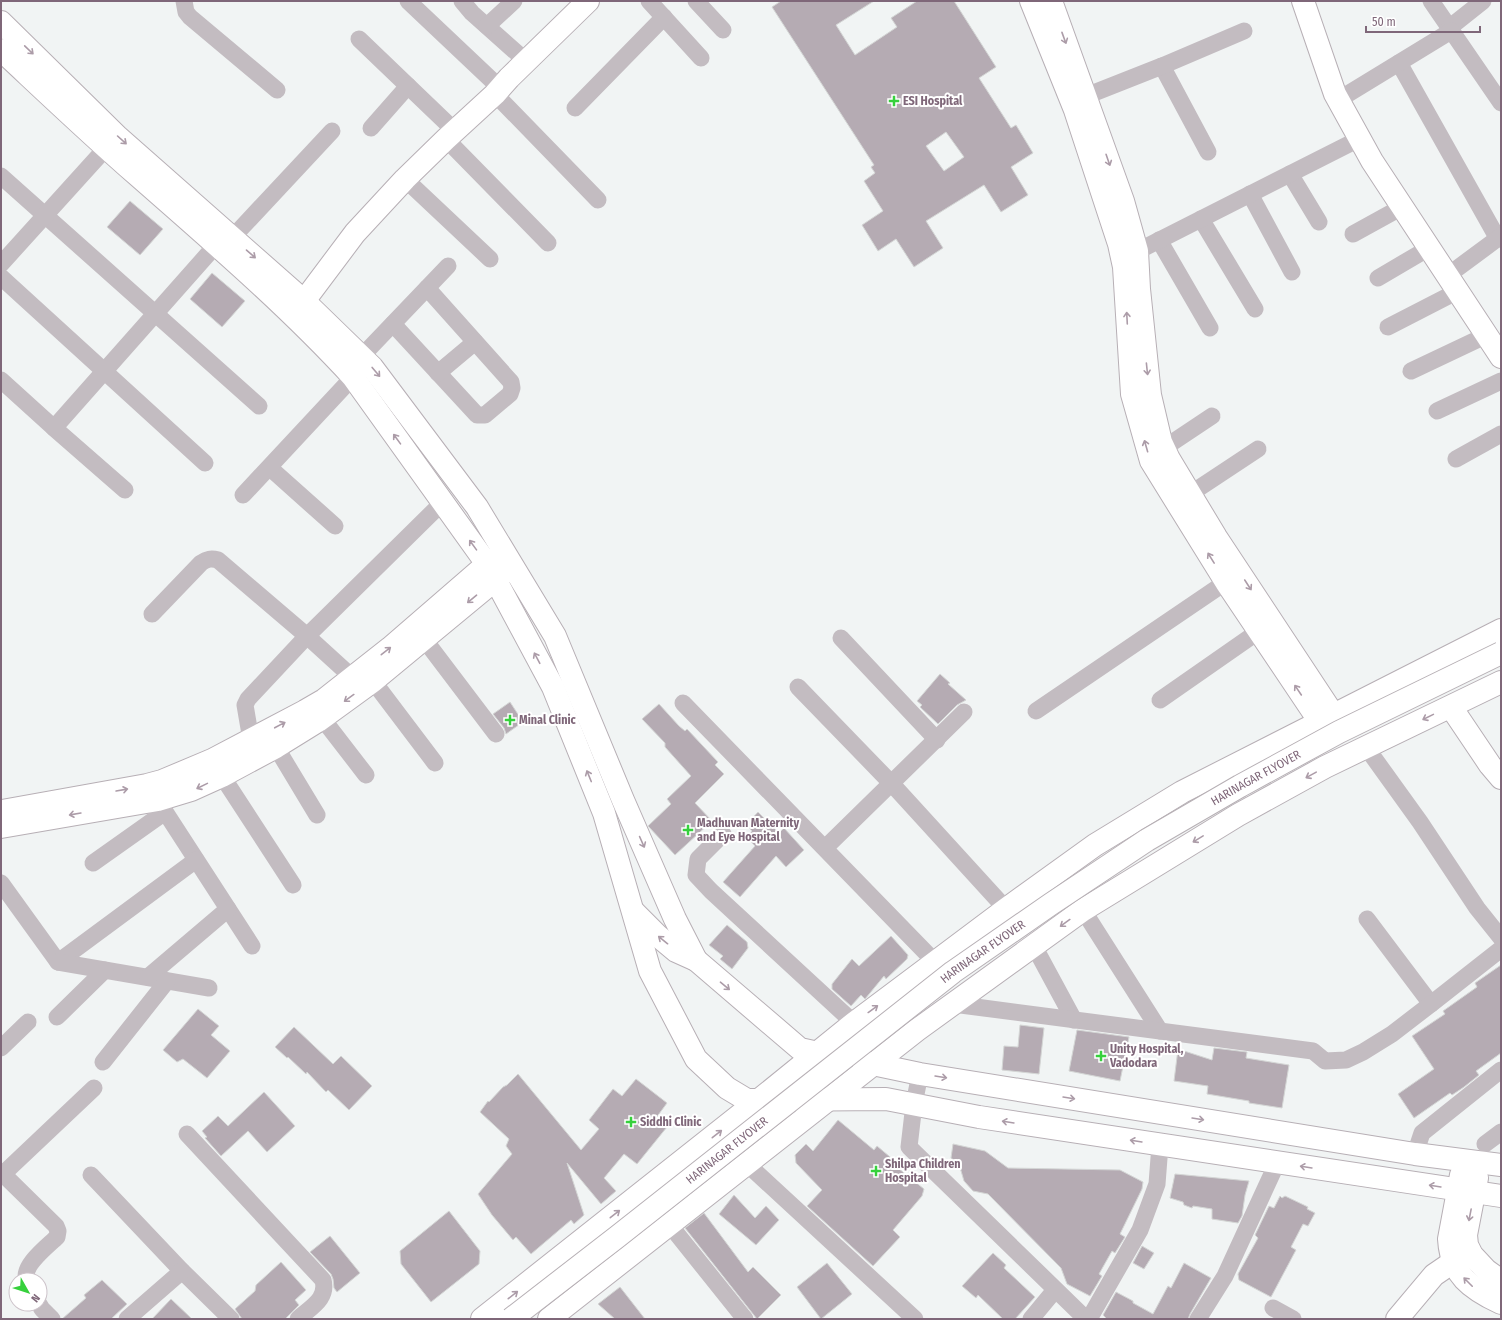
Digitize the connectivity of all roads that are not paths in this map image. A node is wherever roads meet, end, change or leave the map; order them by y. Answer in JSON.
{"nodes":[{"id":1,"x":184,"y":1,"type":"edge"},
{"id":2,"x":408,"y":1,"type":"edge"},
{"id":3,"x":462,"y":1,"type":"edge"},
{"id":4,"x":514,"y":1,"type":"edge"},
{"id":5,"x":588,"y":1,"type":"edge"},
{"id":6,"x":649,"y":1,"type":"edge"},
{"id":7,"x":696,"y":1,"type":"edge"},
{"id":8,"x":1032,"y":1,"type":"edge"},
{"id":9,"x":1051,"y":1,"type":"edge"},
{"id":10,"x":1302,"y":1,"type":"edge"},
{"id":11,"x":1431,"y":1,"type":"edge"},
{"id":12,"x":1483,"y":1,"type":"edge"},
{"id":13,"x":664,"y":17,"type":"junction"},
{"id":14,"x":1,"y":22,"type":"edge"},
{"id":15,"x":488,"y":26,"type":"junction"},
{"id":16,"x":1450,"y":29,"type":"junction"},
{"id":17,"x":723,"y":30,"type":"dead end"},
{"id":18,"x":1244,"y":31,"type":"dead end"},
{"id":19,"x":359,"y":40,"type":"dead end"},
{"id":20,"x":1,"y":50,"type":"edge"},
{"id":21,"x":701,"y":58,"type":"dead end"},
{"id":22,"x":526,"y":61,"type":"junction"},
{"id":23,"x":1399,"y":63,"type":"junction"},
{"id":24,"x":1162,"y":66,"type":"junction"},
{"id":25,"x":408,"y":86,"type":"junction"},
{"id":26,"x":277,"y":90,"type":"dead end"},
{"id":27,"x":498,"y":91,"type":"junction"},
{"id":28,"x":1086,"y":96,"type":"junction"},
{"id":29,"x":1338,"y":100,"type":"junction"},
{"id":30,"x":1501,"y":103,"type":"edge"},
{"id":31,"x":575,"y":108,"type":"dead end"},
{"id":32,"x":371,"y":128,"type":"dead end"},
{"id":33,"x":332,"y":131,"type":"dead end"},
{"id":34,"x":450,"y":135,"type":"junction"},
{"id":35,"x":1359,"y":138,"type":"junction"},
{"id":36,"x":106,"y":148,"type":"junction"},
{"id":37,"x":1208,"y":152,"type":"dead end"},
{"id":38,"x":1290,"y":174,"type":"junction"},
{"id":39,"x":1,"y":176,"type":"edge"},
{"id":40,"x":405,"y":179,"type":"junction"},
{"id":41,"x":1250,"y":194,"type":"junction"},
{"id":42,"x":598,"y":200,"type":"dead end"},
{"id":43,"x":1402,"y":207,"type":"junction"},
{"id":44,"x":45,"y":215,"type":"junction"},
{"id":45,"x":1202,"y":219,"type":"junction"},
{"id":46,"x":1319,"y":222,"type":"dead end"},
{"id":47,"x":1353,"y":234,"type":"dead end"},
{"id":48,"x":1499,"y":238,"type":"edge"},
{"id":49,"x":1159,"y":240,"type":"junction"},
{"id":50,"x":224,"y":241,"type":"junction"},
{"id":51,"x":548,"y":243,"type":"dead end"},
{"id":52,"x":1429,"y":248,"type":"junction"},
{"id":53,"x":1130,"y":255,"type":"junction"},
{"id":54,"x":490,"y":259,"type":"dead end"},
{"id":55,"x":1,"y":264,"type":"edge"},
{"id":56,"x":448,"y":266,"type":"dead end"},
{"id":57,"x":1292,"y":272,"type":"dead end"},
{"id":58,"x":1,"y":276,"type":"edge"},
{"id":59,"x":1378,"y":278,"type":"dead end"},
{"id":60,"x":1453,"y":283,"type":"junction"},
{"id":61,"x":427,"y":288,"type":"junction"},
{"id":62,"x":298,"y":308,"type":"junction"},
{"id":63,"x":1255,"y":309,"type":"dead end"},
{"id":64,"x":155,"y":314,"type":"junction"},
{"id":65,"x":393,"y":324,"type":"junction"},
{"id":66,"x":1388,"y":326,"type":"dead end"},
{"id":67,"x":1210,"y":328,"type":"dead end"},
{"id":68,"x":1487,"y":335,"type":"junction"},
{"id":69,"x":475,"y":342,"type":"junction"},
{"id":70,"x":361,"y":357,"type":"junction"},
{"id":71,"x":1501,"y":357,"type":"edge"},
{"id":72,"x":105,"y":371,"type":"junction"},
{"id":73,"x":1411,"y":371,"type":"dead end"},
{"id":74,"x":438,"y":373,"type":"junction"},
{"id":75,"x":353,"y":377,"type":"junction"},
{"id":76,"x":1,"y":380,"type":"edge"},
{"id":77,"x":1501,"y":381,"type":"edge"},
{"id":78,"x":259,"y":406,"type":"dead end"},
{"id":79,"x":1437,"y":411,"type":"dead end"},
{"id":80,"x":1212,"y":416,"type":"dead end"},
{"id":81,"x":54,"y":428,"type":"junction"},
{"id":82,"x":1501,"y":434,"type":"edge"},
{"id":83,"x":1164,"y":448,"type":"junction"},
{"id":84,"x":1258,"y":449,"type":"dead end"},
{"id":85,"x":1456,"y":458,"type":"dead end"},
{"id":86,"x":205,"y":463,"type":"dead end"},
{"id":87,"x":270,"y":468,"type":"junction"},
{"id":88,"x":125,"y":490,"type":"dead end"},
{"id":89,"x":1190,"y":494,"type":"junction"},
{"id":90,"x":243,"y":496,"type":"dead end"},
{"id":91,"x":443,"y":502,"type":"junction"},
{"id":92,"x":336,"y":526,"type":"dead end"},
{"id":93,"x":509,"y":559,"type":"junction"},
{"id":94,"x":491,"y":572,"type":"junction"},
{"id":95,"x":1226,"y":582,"type":"junction"},
{"id":96,"x":152,"y":614,"type":"dead end"},
{"id":97,"x":1501,"y":630,"type":"edge"},
{"id":98,"x":1259,"y":631,"type":"junction"},
{"id":99,"x":307,"y":636,"type":"junction"},
{"id":100,"x":841,"y":638,"type":"dead end"},
{"id":101,"x":424,"y":640,"type":"junction"},
{"id":102,"x":1501,"y":653,"type":"edge"},
{"id":103,"x":363,"y":679,"type":"junction"},
{"id":104,"x":1501,"y":682,"type":"edge"},
{"id":105,"x":798,"y":687,"type":"dead end"},
{"id":106,"x":1160,"y":700,"type":"dead end"},
{"id":107,"x":683,"y":703,"type":"dead end"},
{"id":108,"x":1451,"y":707,"type":"junction"},
{"id":109,"x":1036,"y":711,"type":"dead end"},
{"id":110,"x":964,"y":712,"type":"dead end"},
{"id":111,"x":322,"y":718,"type":"junction"},
{"id":112,"x":1327,"y":719,"type":"junction"},
{"id":113,"x":496,"y":734,"type":"dead end"},
{"id":114,"x":251,"y":740,"type":"junction"},
{"id":115,"x":937,"y":740,"type":"junction"},
{"id":116,"x":276,"y":747,"type":"junction"},
{"id":117,"x":1354,"y":753,"type":"junction"},
{"id":118,"x":435,"y":763,"type":"dead end"},
{"id":119,"x":366,"y":775,"type":"dead end"},
{"id":120,"x":222,"y":776,"type":"junction"},
{"id":121,"x":1501,"y":778,"type":"edge"},
{"id":122,"x":892,"y":784,"type":"junction"},
{"id":123,"x":157,"y":799,"type":"junction"},
{"id":124,"x":623,"y":800,"type":"junction"},
{"id":125,"x":602,"y":808,"type":"junction"},
{"id":126,"x":1,"y":812,"type":"edge"},
{"id":127,"x":317,"y":815,"type":"dead end"},
{"id":128,"x":1,"y":827,"type":"edge"},
{"id":129,"x":723,"y":834,"type":"dead end"},
{"id":130,"x":825,"y":848,"type":"junction"},
{"id":131,"x":196,"y":860,"type":"junction"},
{"id":132,"x":94,"y":863,"type":"dead end"},
{"id":133,"x":1,"y":884,"type":"edge"},
{"id":134,"x":293,"y":885,"type":"dead end"},
{"id":135,"x":228,"y":909,"type":"junction"},
{"id":136,"x":632,"y":909,"type":"junction"},
{"id":137,"x":1006,"y":909,"type":"junction"},
{"id":138,"x":1083,"y":910,"type":"junction"},
{"id":139,"x":1367,"y":919,"type":"dead end"},
{"id":140,"x":1501,"y":938,"type":"edge"},
{"id":141,"x":252,"y":946,"type":"dead end"},
{"id":142,"x":1034,"y":946,"type":"junction"},
{"id":143,"x":1501,"y":949,"type":"edge"},
{"id":144,"x":696,"y":960,"type":"junction"},
{"id":145,"x":58,"y":962,"type":"junction"},
{"id":146,"x":936,"y":963,"type":"junction"},
{"id":147,"x":105,"y":970,"type":"junction"},
{"id":148,"x":148,"y":977,"type":"junction"},
{"id":149,"x":167,"y":980,"type":"junction"},
{"id":150,"x":209,"y":988,"type":"dead end"},
{"id":151,"x":953,"y":1004,"type":"junction"},
{"id":152,"x":1431,"y":1004,"type":"junction"},
{"id":153,"x":57,"y":1017,"type":"dead end"},
{"id":154,"x":1074,"y":1020,"type":"junction"},
{"id":155,"x":28,"y":1022,"type":"dead end"},
{"id":156,"x":854,"y":1023,"type":"junction"},
{"id":157,"x":1160,"y":1031,"type":"junction"},
{"id":158,"x":1,"y":1048,"type":"edge"},
{"id":159,"x":818,"y":1053,"type":"junction"},
{"id":160,"x":103,"y":1062,"type":"dead end"},
{"id":161,"x":872,"y":1064,"type":"junction"},
{"id":162,"x":1501,"y":1070,"type":"edge"},
{"id":163,"x":920,"y":1074,"type":"junction"},
{"id":164,"x":94,"y":1088,"type":"dead end"},
{"id":165,"x":827,"y":1099,"type":"junction"},
{"id":166,"x":759,"y":1100,"type":"junction"},
{"id":167,"x":914,"y":1104,"type":"junction"},
{"id":168,"x":1501,"y":1132,"type":"edge"},
{"id":169,"x":187,"y":1134,"type":"dead end"},
{"id":170,"x":1160,"y":1145,"type":"junction"},
{"id":171,"x":1415,"y":1154,"type":"junction"},
{"id":172,"x":1476,"y":1156,"type":"junction"},
{"id":173,"x":1277,"y":1162,"type":"junction"},
{"id":174,"x":746,"y":1163,"type":"junction"},
{"id":175,"x":1501,"y":1165,"type":"edge"},
{"id":176,"x":2,"y":1173,"type":"edge"},
{"id":177,"x":91,"y":1175,"type":"dead end"},
{"id":178,"x":1466,"y":1191,"type":"junction"},
{"id":179,"x":1501,"y":1196,"type":"edge"},
{"id":180,"x":669,"y":1224,"type":"junction"},
{"id":181,"x":1462,"y":1258,"type":"junction"},
{"id":182,"x":182,"y":1271,"type":"junction"},
{"id":183,"x":26,"y":1272,"type":"edge"},
{"id":184,"x":1501,"y":1281,"type":"edge"},
{"id":185,"x":1055,"y":1290,"type":"junction"},
{"id":186,"x":1501,"y":1303,"type":"edge"},
{"id":187,"x":1273,"y":1308,"type":"dead end"},
{"id":188,"x":127,"y":1319,"type":"edge"},
{"id":189,"x":231,"y":1319,"type":"edge"},
{"id":190,"x":298,"y":1319,"type":"edge"},
{"id":191,"x":482,"y":1319,"type":"edge"},
{"id":192,"x":511,"y":1319,"type":"edge"},
{"id":193,"x":549,"y":1319,"type":"edge"},
{"id":194,"x":745,"y":1319,"type":"edge"},
{"id":195,"x":915,"y":1319,"type":"edge"},
{"id":196,"x":1030,"y":1319,"type":"edge"},
{"id":197,"x":1088,"y":1319,"type":"edge"},
{"id":198,"x":1198,"y":1319,"type":"edge"},
{"id":199,"x":1293,"y":1319,"type":"edge"},
{"id":200,"x":1397,"y":1319,"type":"edge"}],
"edges":[{"from":1,"to":26,"type":"street"},
{"from":2,"to":27,"type":"street"},
{"from":3,"to":15,"type":"street"},
{"from":4,"to":15,"type":"street"},
{"from":5,"to":22,"type":"street"},
{"from":6,"to":13,"type":"street"},
{"from":7,"to":17,"type":"street"},
{"from":8,"to":53,"type":"street"},
{"from":9,"to":28,"type":"street","one_way":true},
{"from":10,"to":29,"type":"street"},
{"from":11,"to":16,"type":"street"},
{"from":12,"to":16,"type":"street"},
{"from":13,"to":21,"type":"street"},
{"from":13,"to":31,"type":"street"},
{"from":14,"to":50,"type":"street","one_way":true},
{"from":15,"to":22,"type":"street"},
{"from":16,"to":23,"type":"street"},
{"from":16,"to":30,"type":"street"},
{"from":18,"to":24,"type":"street"},
{"from":19,"to":25,"type":"street"},
{"from":20,"to":36,"type":"street"},
{"from":22,"to":27,"type":"street"},
{"from":23,"to":29,"type":"street"},
{"from":23,"to":48,"type":"street"},
{"from":24,"to":28,"type":"street"},
{"from":24,"to":37,"type":"street"},
{"from":25,"to":32,"type":"street"},
{"from":25,"to":34,"type":"street"},
{"from":27,"to":34,"type":"street"},
{"from":27,"to":42,"type":"street"},
{"from":28,"to":53,"type":"street","one_way":true},
{"from":29,"to":35,"type":"street"},
{"from":33,"to":50,"type":"street"},
{"from":34,"to":40,"type":"street"},
{"from":34,"to":51,"type":"street"},
{"from":35,"to":38,"type":"street"},
{"from":35,"to":43,"type":"street"},
{"from":36,"to":44,"type":"street"},
{"from":36,"to":50,"type":"street"},
{"from":38,"to":41,"type":"street"},
{"from":38,"to":46,"type":"street"},
{"from":39,"to":44,"type":"street"},
{"from":40,"to":54,"type":"street"},
{"from":40,"to":62,"type":"street"},
{"from":41,"to":45,"type":"street"},
{"from":41,"to":57,"type":"street"},
{"from":43,"to":47,"type":"street"},
{"from":43,"to":52,"type":"street"},
{"from":44,"to":55,"type":"street"},
{"from":44,"to":64,"type":"street"},
{"from":45,"to":49,"type":"street"},
{"from":45,"to":63,"type":"street"},
{"from":48,"to":60,"type":"street"},
{"from":49,"to":53,"type":"street"},
{"from":49,"to":67,"type":"street"},
{"from":50,"to":62,"type":"street"},
{"from":50,"to":64,"type":"street"},
{"from":52,"to":59,"type":"street"},
{"from":52,"to":60,"type":"street"},
{"from":53,"to":83,"type":"street","one_way":true},
{"from":95,"to":53,"type":"street","one_way":true},
{"from":56,"to":61,"type":"street"},
{"from":58,"to":72,"type":"street"},
{"from":60,"to":66,"type":"street"},
{"from":60,"to":68,"type":"street"},
{"from":61,"to":65,"type":"street"},
{"from":61,"to":69,"type":"street"},
{"from":62,"to":70,"type":"street"},
{"from":62,"to":75,"type":"street"},
{"from":64,"to":72,"type":"street"},
{"from":64,"to":78,"type":"street"},
{"from":65,"to":70,"type":"street"},
{"from":65,"to":74,"type":"street"},
{"from":68,"to":71,"type":"street"},
{"from":68,"to":73,"type":"street"},
{"from":69,"to":74,"type":"street"},
{"from":69,"to":74,"type":"street"},
{"from":70,"to":93,"type":"street","one_way":true},
{"from":72,"to":81,"type":"street"},
{"from":72,"to":86,"type":"street"},
{"from":75,"to":87,"type":"street"},
{"from":91,"to":75,"type":"street","one_way":true},
{"from":76,"to":81,"type":"street"},
{"from":77,"to":79,"type":"street"},
{"from":80,"to":83,"type":"street"},
{"from":81,"to":88,"type":"street"},
{"from":82,"to":85,"type":"street"},
{"from":83,"to":89,"type":"street"},
{"from":84,"to":89,"type":"street"},
{"from":87,"to":90,"type":"street"},
{"from":87,"to":92,"type":"street"},
{"from":89,"to":112,"type":"street","one_way":true},
{"from":94,"to":91,"type":"street","one_way":true},
{"from":91,"to":99,"type":"street"},
{"from":93,"to":94,"type":"street"},
{"from":93,"to":124,"type":"street"},
{"from":94,"to":101,"type":"street","one_way":true},
{"from":103,"to":94,"type":"street","one_way":true},
{"from":125,"to":94,"type":"street","one_way":true},
{"from":95,"to":98,"type":"street"},
{"from":95,"to":109,"type":"street"},
{"from":96,"to":99,"type":"street"},
{"from":97,"to":112,"type":"street"},
{"from":98,"to":106,"type":"street"},
{"from":112,"to":98,"type":"street","one_way":true},
{"from":99,"to":103,"type":"street"},
{"from":99,"to":114,"type":"street"},
{"from":100,"to":115,"type":"street"},
{"from":101,"to":103,"type":"street"},
{"from":101,"to":113,"type":"street"},
{"from":102,"to":192,"type":"street","name":"HARINAGAR FLYOVER","bridge":true},
{"from":103,"to":111,"type":"street","one_way":true},
{"from":114,"to":103,"type":"street","one_way":true},
{"from":103,"to":118,"type":"street"},
{"from":104,"to":108,"type":"street"},
{"from":105,"to":122,"type":"street"},
{"from":107,"to":130,"type":"street"},
{"from":108,"to":117,"type":"street","one_way":true},
{"from":108,"to":121,"type":"street"},
{"from":110,"to":115,"type":"street"},
{"from":111,"to":116,"type":"street"},
{"from":111,"to":119,"type":"street"},
{"from":112,"to":117,"type":"street"},
{"from":112,"to":137,"type":"street"},
{"from":114,"to":123,"type":"street"},
{"from":115,"to":122,"type":"street"},
{"from":116,"to":120,"type":"street"},
{"from":116,"to":127,"type":"street"},
{"from":117,"to":138,"type":"street","one_way":true},
{"from":117,"to":140,"type":"street"},
{"from":120,"to":123,"type":"street","one_way":true},
{"from":120,"to":134,"type":"street"},
{"from":122,"to":130,"type":"street"},
{"from":122,"to":137,"type":"street"},
{"from":126,"to":123,"type":"street","one_way":true},
{"from":123,"to":128,"type":"street","one_way":true},
{"from":123,"to":131,"type":"street"},
{"from":123,"to":132,"type":"street"},
{"from":124,"to":125,"type":"street"},
{"from":124,"to":144,"type":"street","one_way":true},
{"from":125,"to":136,"type":"street"},
{"from":129,"to":156,"type":"street"},
{"from":130,"to":146,"type":"street"},
{"from":131,"to":135,"type":"street"},
{"from":131,"to":145,"type":"street"},
{"from":133,"to":145,"type":"street"},
{"from":135,"to":141,"type":"street"},
{"from":135,"to":148,"type":"street"},
{"from":144,"to":136,"type":"street","one_way":true},
{"from":136,"to":166,"type":"street"},
{"from":137,"to":146,"type":"street"},
{"from":138,"to":142,"type":"street","one_way":true},
{"from":138,"to":157,"type":"street"},
{"from":139,"to":152,"type":"street"},
{"from":142,"to":151,"type":"street"},
{"from":142,"to":154,"type":"street"},
{"from":143,"to":152,"type":"street"},
{"from":144,"to":159,"type":"street","one_way":true},
{"from":145,"to":147,"type":"street"},
{"from":156,"to":146,"type":"street","one_way":true},
{"from":147,"to":148,"type":"street"},
{"from":147,"to":153,"type":"street"},
{"from":148,"to":149,"type":"street"},
{"from":149,"to":150,"type":"street"},
{"from":149,"to":160,"type":"street"},
{"from":151,"to":154,"type":"street"},
{"from":151,"to":161,"type":"street"},
{"from":152,"to":157,"type":"street"},
{"from":154,"to":157,"type":"street"},
{"from":155,"to":158,"type":"street"},
{"from":156,"to":159,"type":"street"},
{"from":159,"to":161,"type":"street"},
{"from":159,"to":166,"type":"street"},
{"from":161,"to":163,"type":"street"},
{"from":161,"to":165,"type":"street"},
{"from":162,"to":171,"type":"street"},
{"from":163,"to":167,"type":"street"},
{"from":163,"to":171,"type":"street","one_way":true},
{"from":164,"to":176,"type":"street"},
{"from":165,"to":166,"type":"street"},
{"from":165,"to":167,"type":"street"},
{"from":165,"to":174,"type":"street"},
{"from":191,"to":166,"type":"street","one_way":true},
{"from":170,"to":167,"type":"street","one_way":true},
{"from":167,"to":185,"type":"street"},
{"from":168,"to":172,"type":"street"},
{"from":169,"to":190,"type":"street"},
{"from":170,"to":173,"type":"street"},
{"from":170,"to":197,"type":"street"},
{"from":171,"to":172,"type":"street"},
{"from":172,"to":175,"type":"street"},
{"from":172,"to":178,"type":"street"},
{"from":178,"to":173,"type":"street","one_way":true},
{"from":173,"to":198,"type":"street"},
{"from":174,"to":180,"type":"street"},
{"from":174,"to":195,"type":"street"},
{"from":176,"to":183,"type":"street"},
{"from":177,"to":182,"type":"street"},
{"from":178,"to":179,"type":"street"},
{"from":178,"to":181,"type":"street"},
{"from":180,"to":193,"type":"street"},
{"from":180,"to":194,"type":"street"},
{"from":181,"to":184,"type":"street"},
{"from":186,"to":181,"type":"street","one_way":true},
{"from":181,"to":200,"type":"street"},
{"from":182,"to":188,"type":"street"},
{"from":182,"to":189,"type":"street"},
{"from":185,"to":196,"type":"street"},
{"from":185,"to":197,"type":"street"},
{"from":187,"to":199,"type":"street"}]}
